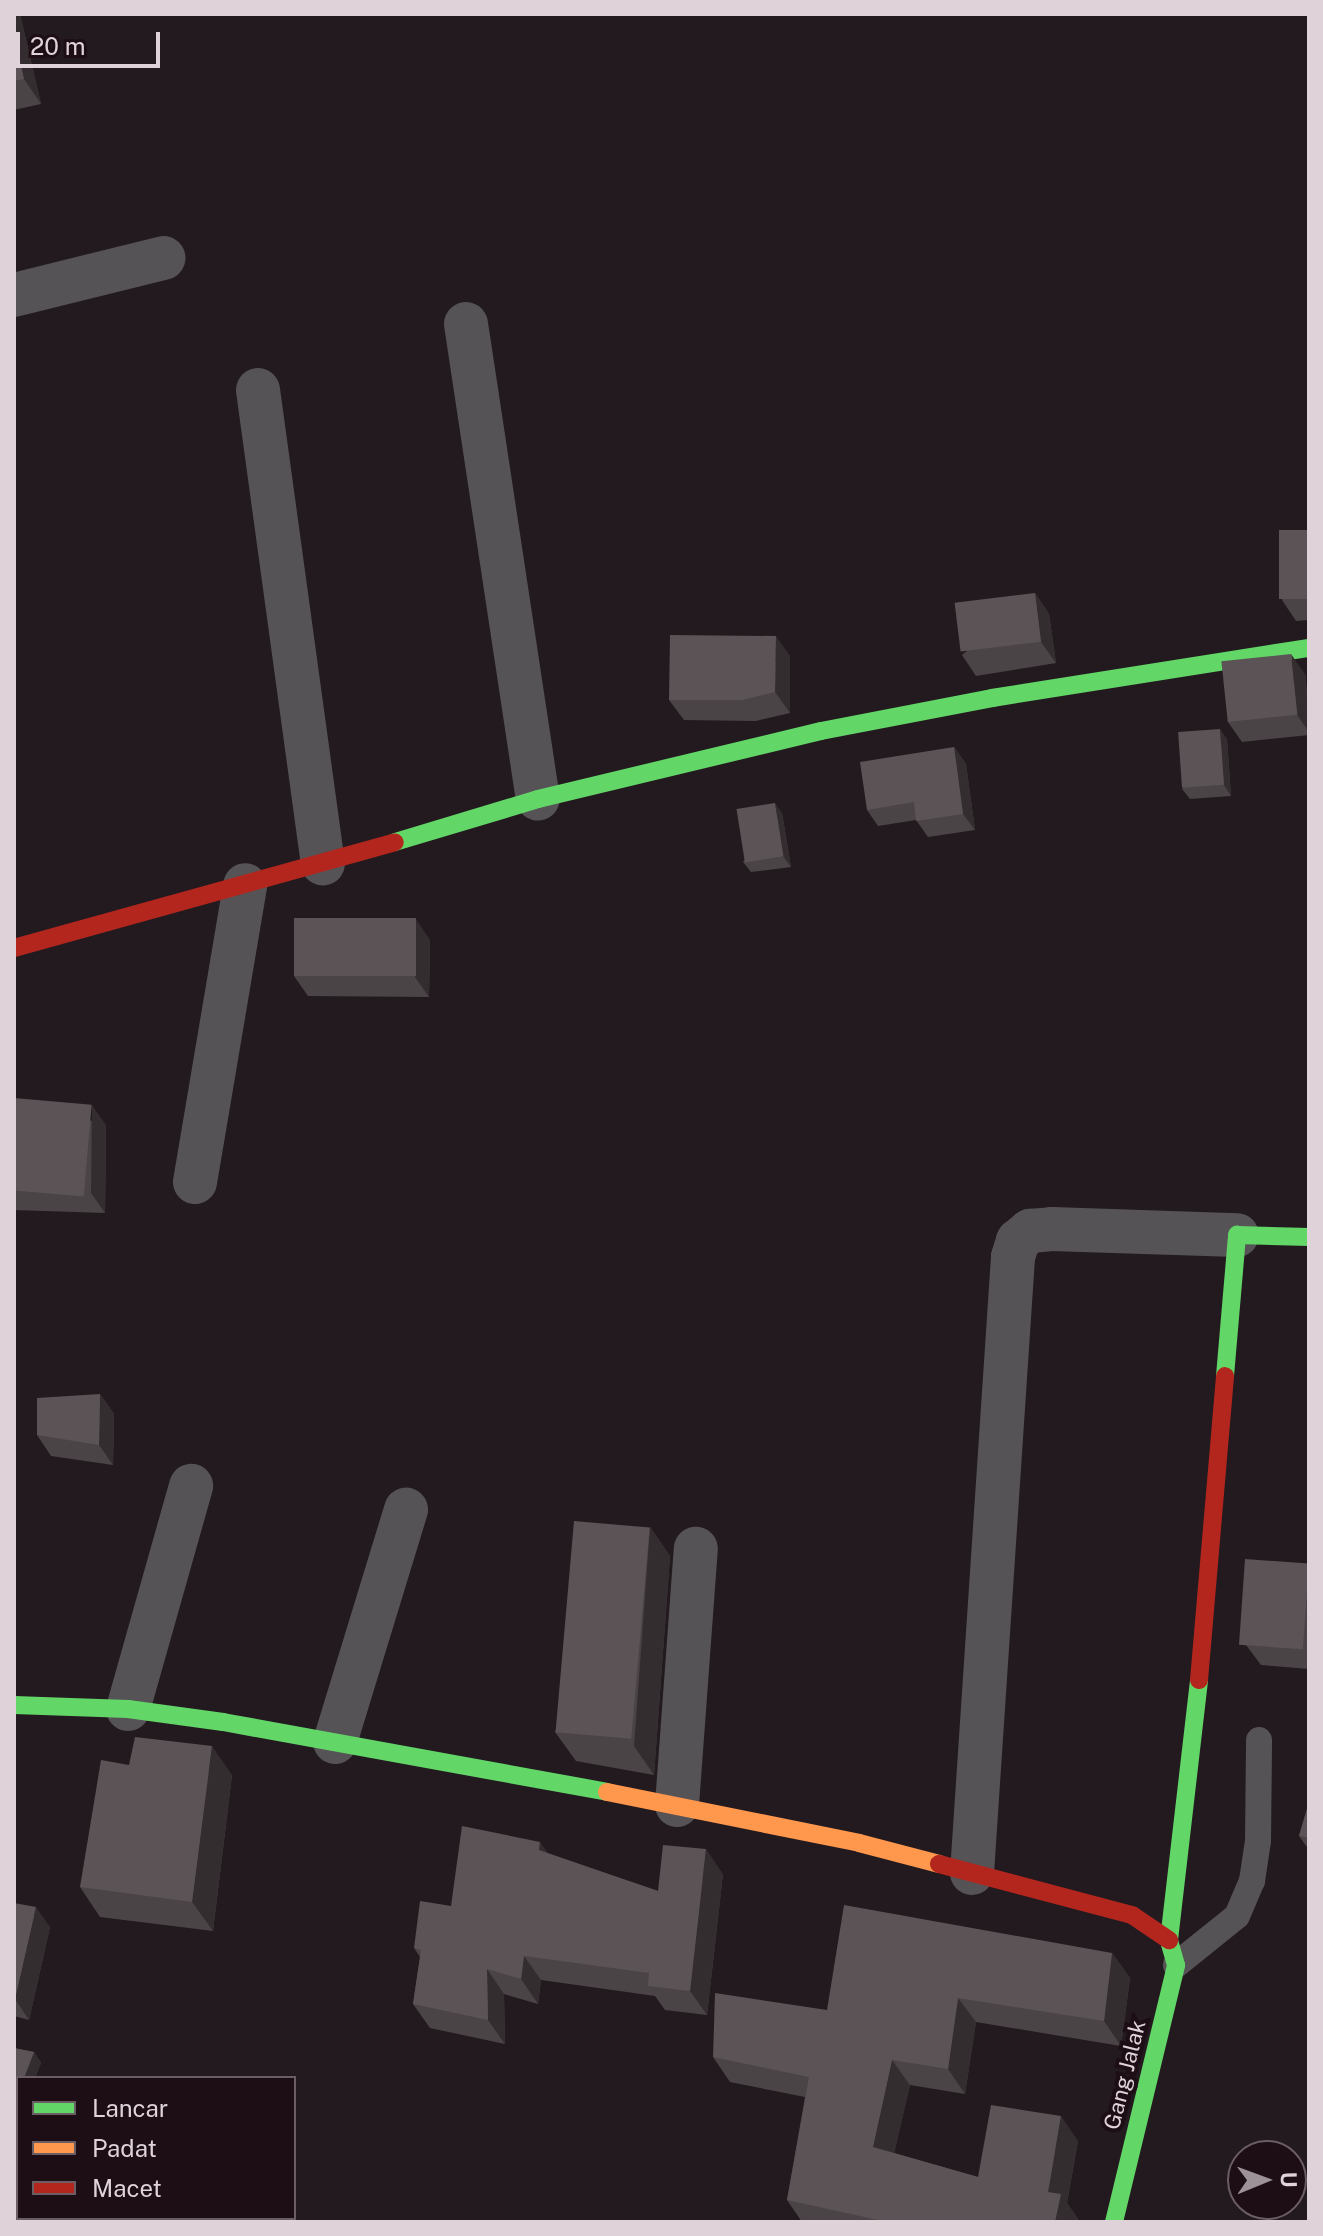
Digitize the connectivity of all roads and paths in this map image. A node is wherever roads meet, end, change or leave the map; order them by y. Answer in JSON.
{"nodes":[{"id":1,"x":164,"y":258,"type":"dead end"},
{"id":2,"x":14,"y":295,"type":"edge"},
{"id":3,"x":466,"y":324,"type":"dead end"},
{"id":4,"x":258,"y":390,"type":"dead end"},
{"id":5,"x":1309,"y":648,"type":"edge"},
{"id":6,"x":538,"y":799,"type":"junction"},
{"id":7,"x":323,"y":864,"type":"junction"},
{"id":8,"x":245,"y":885,"type":"junction"},
{"id":9,"x":14,"y":948,"type":"edge"},
{"id":10,"x":195,"y":1182,"type":"dead end"},
{"id":11,"x":1237,"y":1235,"type":"junction"},
{"id":12,"x":1309,"y":1237,"type":"edge"},
{"id":13,"x":191,"y":1486,"type":"dead end"},
{"id":14,"x":406,"y":1510,"type":"dead end"},
{"id":15,"x":696,"y":1549,"type":"dead end"},
{"id":16,"x":14,"y":1705,"type":"edge"},
{"id":17,"x":128,"y":1709,"type":"junction"},
{"id":18,"x":1259,"y":1740,"type":"dead end"},
{"id":19,"x":335,"y":1742,"type":"junction"},
{"id":20,"x":677,"y":1805,"type":"junction"},
{"id":21,"x":972,"y":1873,"type":"junction"},
{"id":22,"x":1169,"y":1940,"type":"junction"},
{"id":23,"x":1176,"y":1965,"type":"junction"},
{"id":24,"x":1114,"y":2222,"type":"edge"}],
"edges":[{"from":1,"to":2,"type":"street"},
{"from":3,"to":6,"type":"street"},
{"from":4,"to":7,"type":"street"},
{"from":5,"to":6,"type":"street"},
{"from":6,"to":7,"type":"street"},
{"from":7,"to":8,"type":"street"},
{"from":8,"to":9,"type":"street"},
{"from":8,"to":10,"type":"street"},
{"from":11,"to":12,"type":"street"},
{"from":11,"to":21,"type":"street"},
{"from":11,"to":22,"type":"street"},
{"from":13,"to":17,"type":"street"},
{"from":14,"to":19,"type":"street"},
{"from":15,"to":20,"type":"street"},
{"from":16,"to":17,"type":"street"},
{"from":17,"to":19,"type":"street"},
{"from":18,"to":23,"type":"lane"},
{"from":19,"to":20,"type":"street"},
{"from":20,"to":21,"type":"street"},
{"from":21,"to":22,"type":"street"},
{"from":22,"to":23,"type":"street","name":"Gang Jalak"},
{"from":23,"to":24,"type":"street","name":"Gang Jalak"}]}
